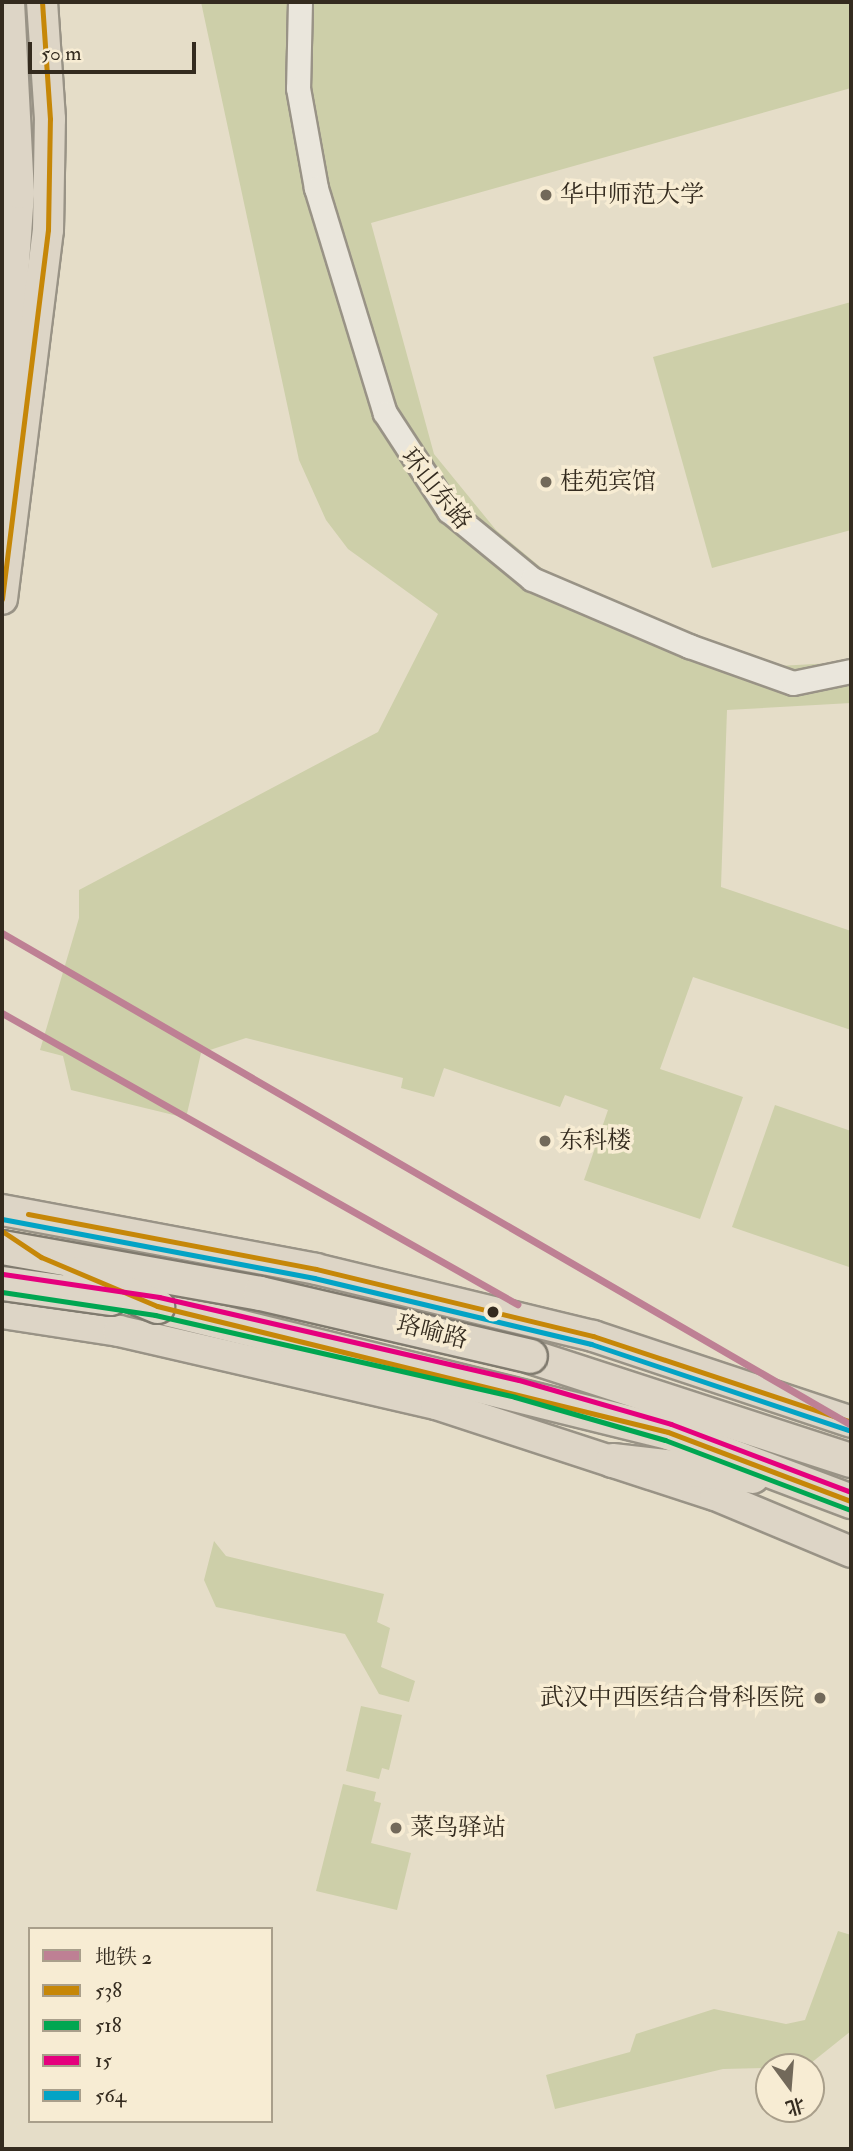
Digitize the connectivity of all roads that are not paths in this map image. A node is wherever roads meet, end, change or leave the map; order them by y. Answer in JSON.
{"nodes":[{"id":1,"x":9,"y":2,"type":"edge"},
{"id":2,"x":42,"y":2,"type":"edge"},
{"id":3,"x":300,"y":2,"type":"edge"},
{"id":4,"x":12,"y":337,"type":"junction"},
{"id":5,"x":2,"y":385,"type":"edge"},
{"id":6,"x":2,"y":490,"type":"edge"},
{"id":7,"x":2,"y":599,"type":"edge"},
{"id":8,"x":851,"y":671,"type":"edge"},
{"id":9,"x":2,"y":1210,"type":"edge"},
{"id":10,"x":2,"y":1231,"type":"edge"},
{"id":11,"x":131,"y":1231,"type":"junction"},
{"id":12,"x":2,"y":1247,"type":"edge"},
{"id":13,"x":2,"y":1283,"type":"edge"},
{"id":14,"x":157,"y":1306,"type":"junction"},
{"id":15,"x":2,"y":1313,"type":"edge"},
{"id":16,"x":119,"y":1331,"type":"junction"},
{"id":17,"x":851,"y":1422,"type":"edge"},
{"id":18,"x":612,"y":1460,"type":"junction"},
{"id":19,"x":851,"y":1460,"type":"edge"},
{"id":20,"x":810,"y":1483,"type":"junction"},
{"id":21,"x":851,"y":1501,"type":"edge"},
{"id":22,"x":851,"y":1552,"type":"edge"}],
"edges":[{"from":1,"to":4,"type":"main road"},
{"from":2,"to":7,"type":"main road"},
{"from":3,"to":8,"type":"street","name":"环山东路"},
{"from":4,"to":5,"type":"main road"},
{"from":4,"to":6,"type":"highway"},
{"from":9,"to":11,"type":"main road"},
{"from":10,"to":14,"type":"highway","bridge":true},
{"from":11,"to":16,"type":"main road"},
{"from":11,"to":17,"type":"main road"},
{"from":12,"to":19,"type":"highway","name":"珞喻路","bridge":true},
{"from":13,"to":14,"type":"highway","name":"珞喻路","bridge":true},
{"from":14,"to":20,"type":"highway","name":"珞喻路"},
{"from":15,"to":16,"type":"main road"},
{"from":16,"to":18,"type":"main road"},
{"from":18,"to":20,"type":"highway"},
{"from":18,"to":22,"type":"main road"},
{"from":20,"to":21,"type":"highway","name":"珞喻路"}]}
